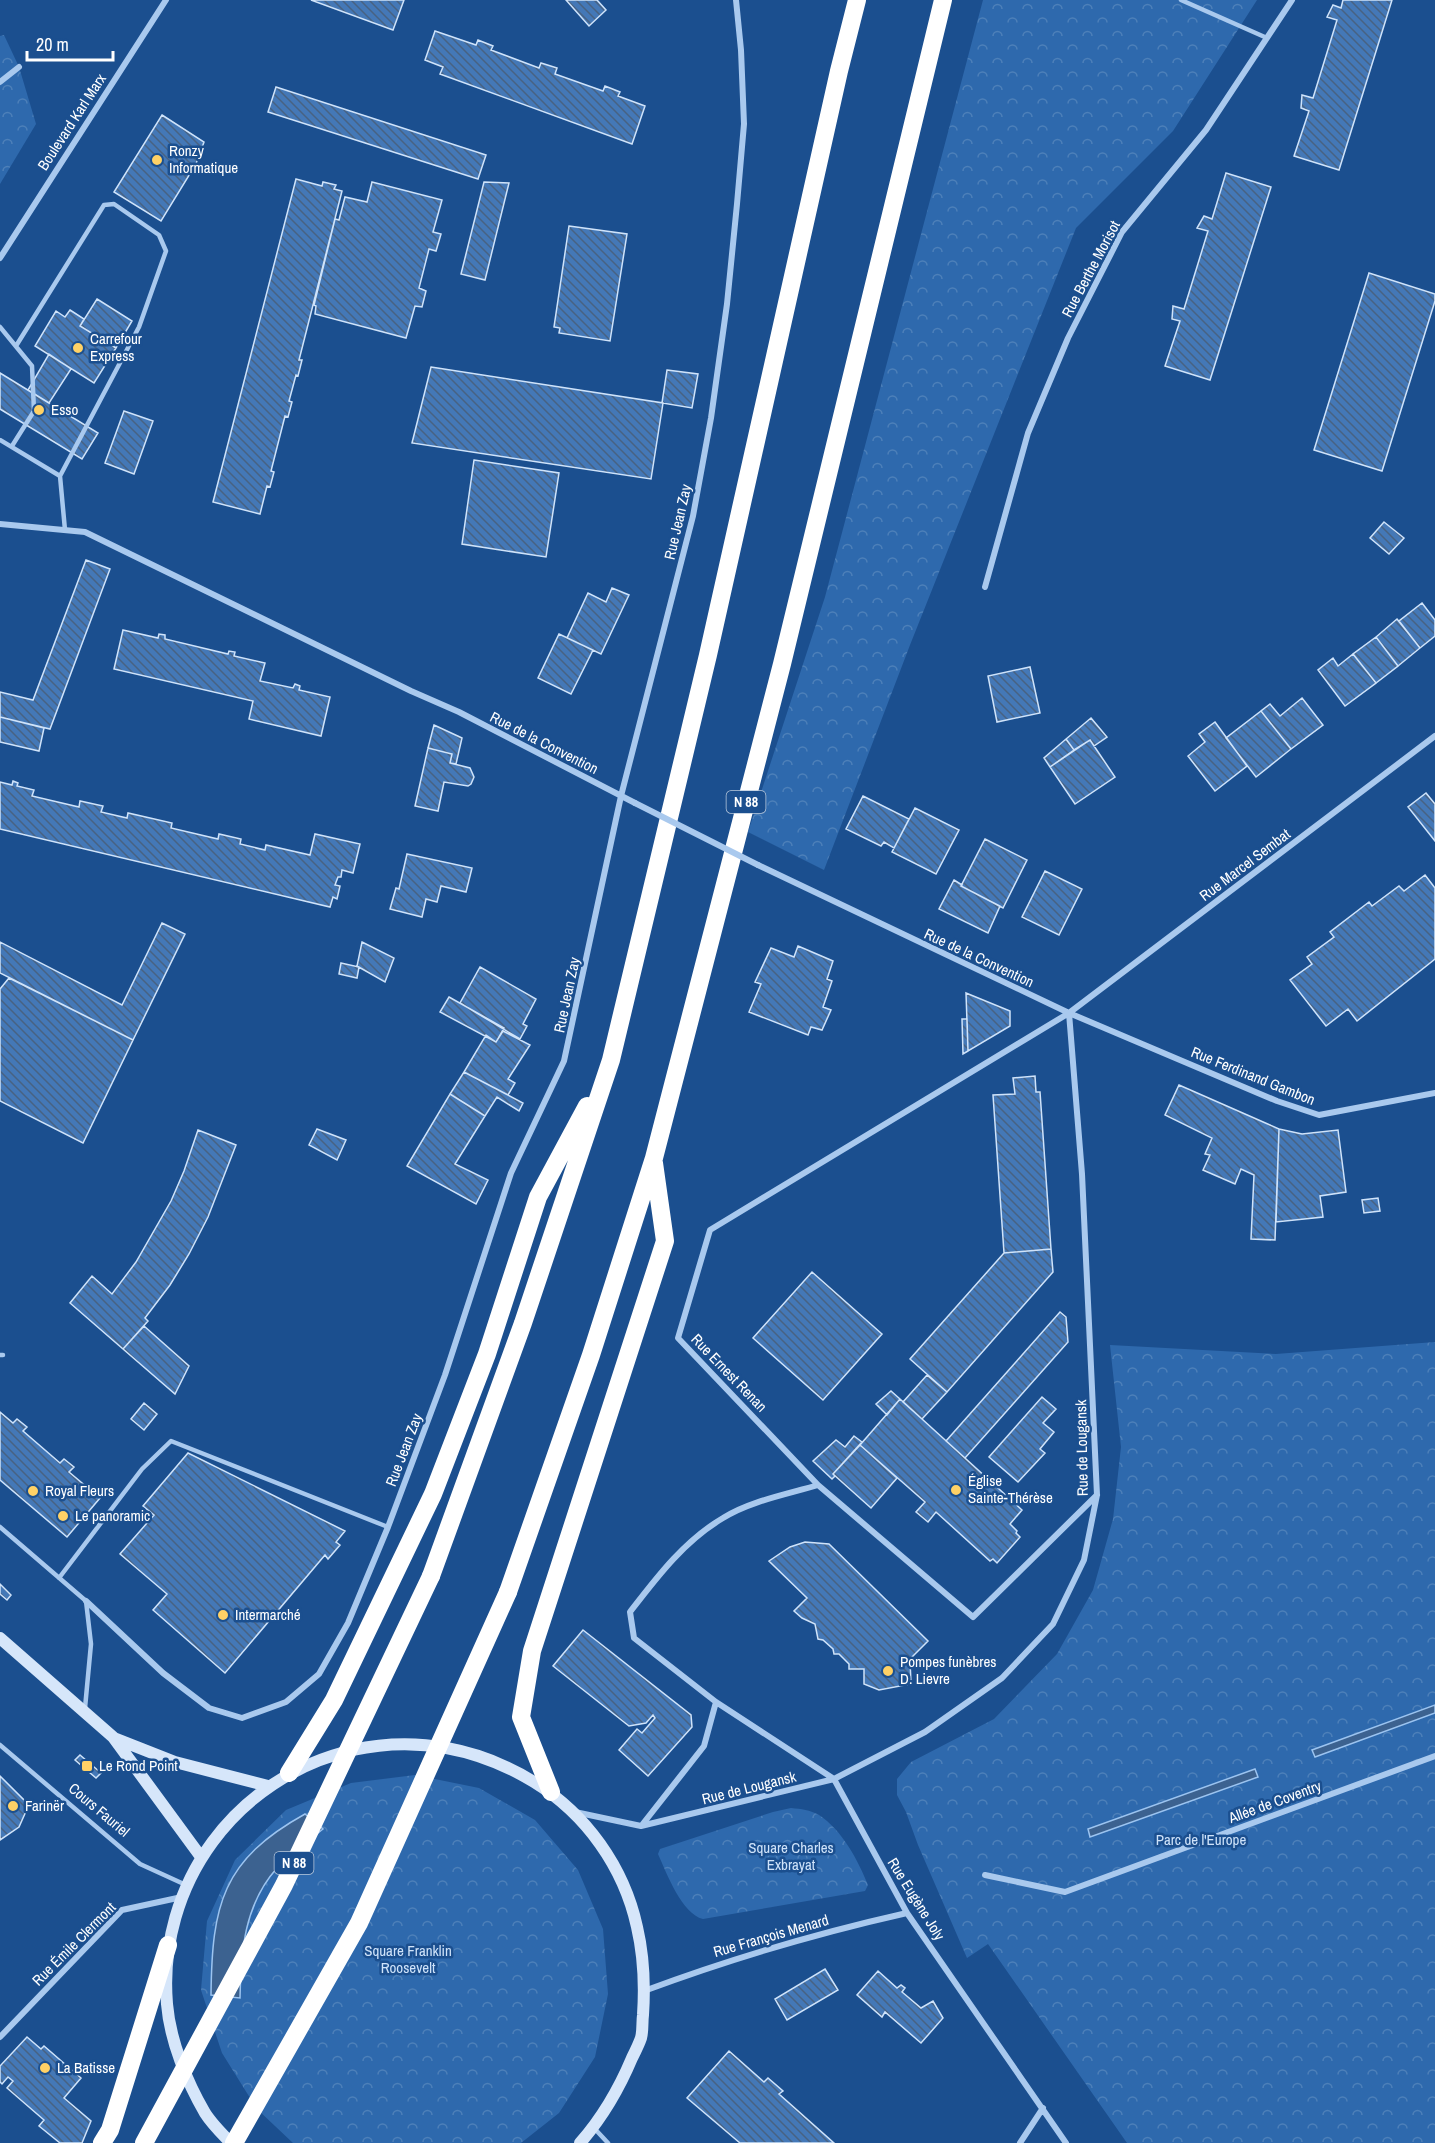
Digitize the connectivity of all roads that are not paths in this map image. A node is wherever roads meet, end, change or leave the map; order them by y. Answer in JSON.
{"nodes":[{"id":1,"x":166,"y":0,"type":"edge"},
{"id":2,"x":736,"y":0,"type":"edge"},
{"id":3,"x":857,"y":0,"type":"edge"},
{"id":4,"x":943,"y":0,"type":"edge"},
{"id":5,"x":1181,"y":0,"type":"edge"},
{"id":6,"x":1292,"y":0,"type":"edge"},
{"id":7,"x":1267,"y":38,"type":"junction"},
{"id":8,"x":19,"y":67,"type":"dead end"},
{"id":9,"x":0,"y":82,"type":"edge"},
{"id":10,"x":0,"y":258,"type":"edge"},
{"id":11,"x":0,"y":327,"type":"edge"},
{"id":12,"x":16,"y":346,"type":"junction"},
{"id":13,"x":0,"y":440,"type":"edge"},
{"id":14,"x":12,"y":446,"type":"junction"},
{"id":15,"x":60,"y":476,"type":"junction"},
{"id":16,"x":0,"y":524,"type":"edge"},
{"id":17,"x":65,"y":530,"type":"junction"},
{"id":18,"x":985,"y":587,"type":"dead end"},
{"id":19,"x":1435,"y":736,"type":"edge"},
{"id":20,"x":621,"y":796,"type":"junction"},
{"id":21,"x":1069,"y":1013,"type":"junction"},
{"id":22,"x":611,"y":1059,"type":"junction"},
{"id":23,"x":1435,"y":1093,"type":"edge"},
{"id":24,"x":654,"y":1158,"type":"junction"},
{"id":25,"x":818,"y":1485,"type":"junction"},
{"id":26,"x":1097,"y":1495,"type":"junction"},
{"id":27,"x":0,"y":1527,"type":"edge"},
{"id":28,"x":388,"y":1527,"type":"junction"},
{"id":29,"x":59,"y":1578,"type":"junction"},
{"id":30,"x":86,"y":1601,"type":"junction"},
{"id":31,"x":0,"y":1638,"type":"edge"},
{"id":32,"x":716,"y":1702,"type":"junction"},
{"id":33,"x":85,"y":1711,"type":"junction"},
{"id":34,"x":113,"y":1737,"type":"junction"},
{"id":35,"x":0,"y":1745,"type":"edge"},
{"id":36,"x":1435,"y":1756,"type":"edge"},
{"id":37,"x":289,"y":1773,"type":"junction"},
{"id":38,"x":834,"y":1779,"type":"junction"},
{"id":39,"x":268,"y":1786,"type":"junction"},
{"id":40,"x":551,"y":1792,"type":"junction"},
{"id":41,"x":573,"y":1811,"type":"junction"},
{"id":42,"x":641,"y":1826,"type":"junction"},
{"id":43,"x":201,"y":1857,"type":"junction"},
{"id":44,"x":985,"y":1875,"type":"dead end"},
{"id":45,"x":184,"y":1891,"type":"junction"},
{"id":46,"x":907,"y":1913,"type":"junction"},
{"id":47,"x":168,"y":1945,"type":"junction"},
{"id":48,"x":644,"y":1991,"type":"junction"},
{"id":49,"x":0,"y":2037,"type":"edge"},
{"id":50,"x":1042,"y":2108,"type":"junction"},
{"id":51,"x":594,"y":2127,"type":"junction"},
{"id":52,"x":102,"y":2143,"type":"edge"},
{"id":53,"x":144,"y":2143,"type":"edge"},
{"id":54,"x":232,"y":2143,"type":"edge"},
{"id":55,"x":580,"y":2143,"type":"edge"},
{"id":56,"x":608,"y":2143,"type":"edge"},
{"id":57,"x":1020,"y":2143,"type":"edge"},
{"id":58,"x":1066,"y":2143,"type":"edge"}],
"edges":[{"from":1,"to":10,"type":"street","name":"Boulevard Karl Marx"},
{"from":2,"to":20,"type":"street","name":"Rue Jean Zay"},
{"from":3,"to":22,"type":"highway","number":"N 88"},
{"from":4,"to":24,"type":"highway","number":"N 88"},
{"from":5,"to":7,"type":"lane"},
{"from":6,"to":7,"type":"street","name":"Rue Berthe Morisot"},
{"from":7,"to":18,"type":"street","name":"Rue Berthe Morisot"},
{"from":8,"to":9,"type":"street"},
{"from":11,"to":12,"type":"lane"},
{"from":12,"to":14,"type":"lane"},
{"from":12,"to":15,"type":"lane"},
{"from":13,"to":14,"type":"lane"},
{"from":14,"to":15,"type":"lane"},
{"from":15,"to":17,"type":"lane"},
{"from":16,"to":17,"type":"street","name":"Rue de la Convention"},
{"from":17,"to":20,"type":"street","name":"Rue de la Convention"},
{"from":19,"to":21,"type":"street","name":"Rue Marcel Sembat"},
{"from":20,"to":21,"type":"street","name":"Rue de la Convention","bridge":true},
{"from":20,"to":28,"type":"street","name":"Rue Jean Zay"},
{"from":21,"to":23,"type":"street","name":"Rue Ferdinand Gambon"},
{"from":21,"to":25,"type":"street","name":"Rue Ernest Renan"},
{"from":21,"to":26,"type":"street","name":"Rue de Lougansk"},
{"from":22,"to":37,"type":"highway"},
{"from":22,"to":53,"type":"highway","number":"N 88","bridge":true},
{"from":24,"to":40,"type":"highway"},
{"from":24,"to":54,"type":"highway","number":"N 88","bridge":true},
{"from":25,"to":26,"type":"street","name":"Rue Ernest Renan"},
{"from":25,"to":32,"type":"street","name":"Rue Eugène Joly"},
{"from":26,"to":38,"type":"street","name":"Rue de Lougansk"},
{"from":27,"to":29,"type":"lane"},
{"from":28,"to":29,"type":"lane"},
{"from":28,"to":30,"type":"street","name":"Rue Jean Zay"},
{"from":29,"to":30,"type":"lane"},
{"from":30,"to":33,"type":"lane"},
{"from":31,"to":33,"type":"main road"},
{"from":32,"to":38,"type":"street","name":"Rue Eugène Joly"},
{"from":32,"to":42,"type":"street"},
{"from":33,"to":34,"type":"main road"},
{"from":34,"to":39,"type":"main road"},
{"from":34,"to":43,"type":"main road"},
{"from":35,"to":45,"type":"lane","name":"Cours Fauriel"},
{"from":36,"to":44,"type":"street","name":"Allée de Coventry"},
{"from":37,"to":39,"type":"main road"},
{"from":37,"to":40,"type":"main road"},
{"from":38,"to":42,"type":"street","name":"Rue de Lougansk"},
{"from":38,"to":46,"type":"street","name":"Rue Eugène Joly"},
{"from":39,"to":43,"type":"main road"},
{"from":40,"to":41,"type":"main road"},
{"from":41,"to":42,"type":"street","name":"Rue de Lougansk"},
{"from":41,"to":48,"type":"main road"},
{"from":43,"to":45,"type":"main road"},
{"from":45,"to":47,"type":"main road"},
{"from":45,"to":49,"type":"street","name":"Rue Émile Clermont"},
{"from":46,"to":48,"type":"street","name":"Rue François Menard"},
{"from":46,"to":50,"type":"street","name":"Rue Eugène Joly"},
{"from":47,"to":52,"type":"highway"},
{"from":47,"to":54,"type":"main road"},
{"from":48,"to":51,"type":"main road"},
{"from":50,"to":57,"type":"street"},
{"from":50,"to":58,"type":"street","name":"Rue Eugène Joly"},
{"from":51,"to":55,"type":"main road"},
{"from":51,"to":56,"type":"lane"}]}
